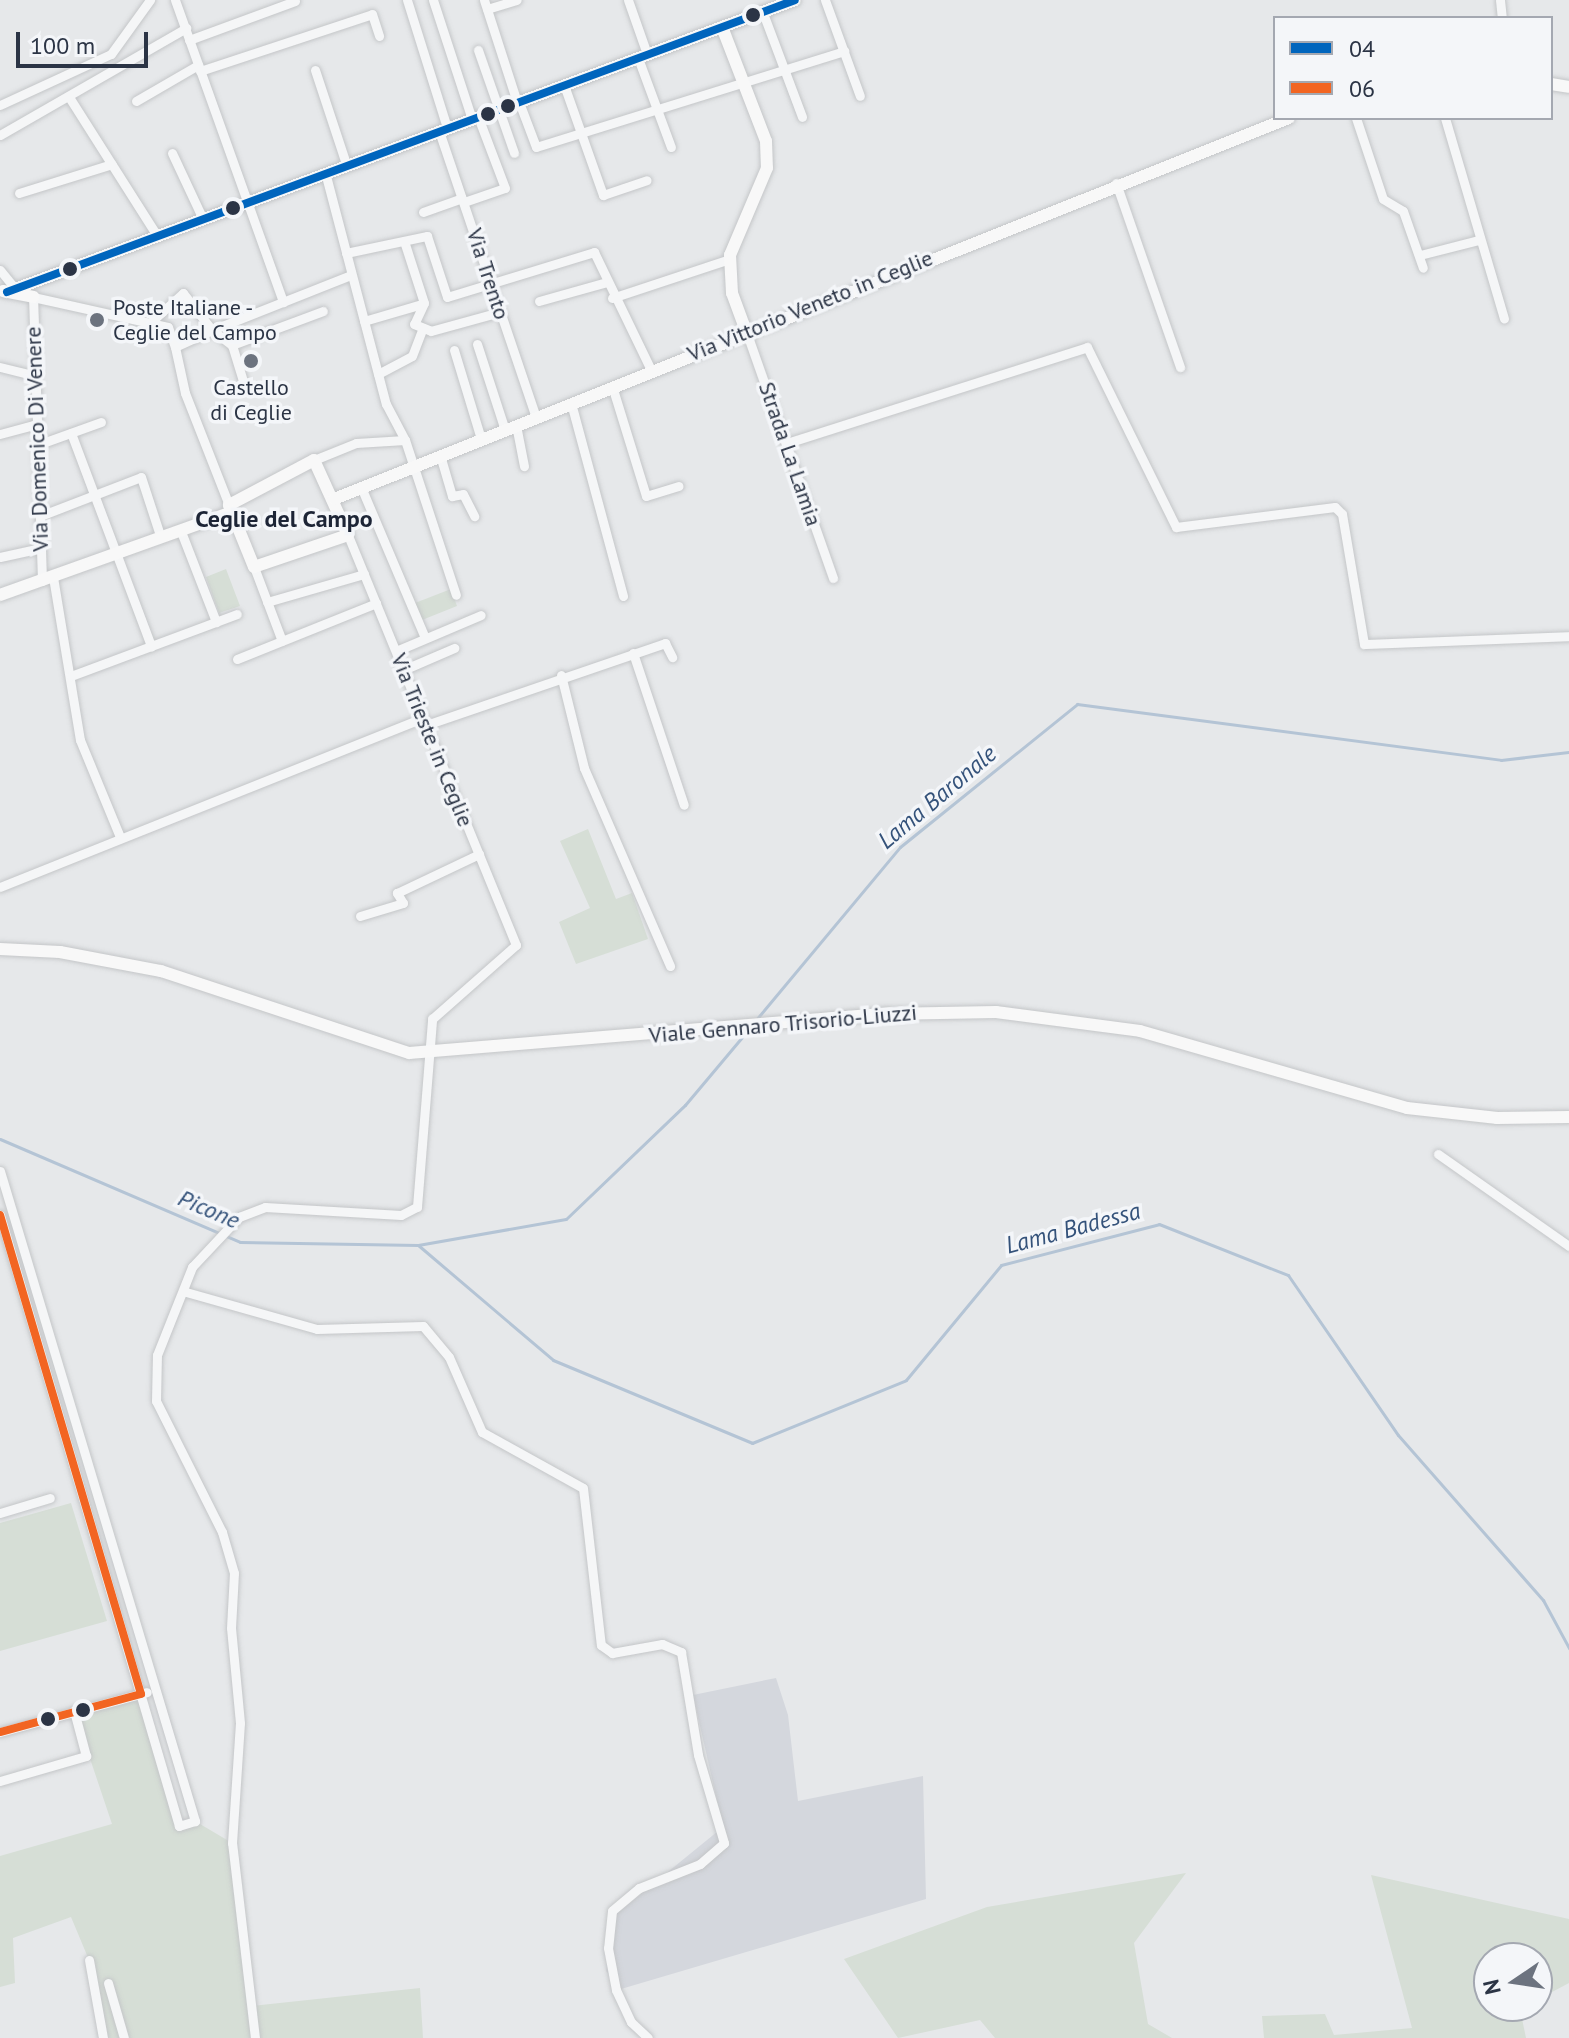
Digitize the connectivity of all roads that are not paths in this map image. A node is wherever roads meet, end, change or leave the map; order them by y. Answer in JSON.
{"nodes":[{"id":1,"x":150,"y":0,"type":"edge"},
{"id":2,"x":175,"y":0,"type":"edge"},
{"id":3,"x":407,"y":0,"type":"edge"},
{"id":4,"x":433,"y":0,"type":"edge"},
{"id":5,"x":517,"y":0,"type":"edge"},
{"id":6,"x":628,"y":0,"type":"edge"},
{"id":7,"x":795,"y":0,"type":"edge"},
{"id":8,"x":825,"y":0,"type":"edge"},
{"id":9,"x":295,"y":1,"type":"edge"},
{"id":10,"x":486,"y":5,"type":"edge"},
{"id":11,"x":763,"y":13,"type":"junction"},
{"id":12,"x":722,"y":27,"type":"junction"},
{"id":13,"x":186,"y":28,"type":"junction"},
{"id":14,"x":379,"y":36,"type":"dead end"},
{"id":15,"x":189,"y":40,"type":"junction"},
{"id":16,"x":478,"y":50,"type":"dead end"},
{"id":17,"x":844,"y":51,"type":"junction"},
{"id":18,"x":643,"y":56,"type":"junction"},
{"id":19,"x":199,"y":68,"type":"junction"},
{"id":20,"x":315,"y":70,"type":"dead end"},
{"id":21,"x":784,"y":70,"type":"junction"},
{"id":22,"x":744,"y":82,"type":"junction"},
{"id":23,"x":564,"y":85,"type":"junction"},
{"id":24,"x":860,"y":96,"type":"dead end"},
{"id":25,"x":69,"y":97,"type":"junction"},
{"id":26,"x":136,"y":101,"type":"dead end"},
{"id":27,"x":518,"y":102,"type":"junction"},
{"id":28,"x":0,"y":105,"type":"edge"},
{"id":29,"x":498,"y":109,"type":"junction"},
{"id":30,"x":657,"y":109,"type":"junction"},
{"id":31,"x":802,"y":117,"type":"dead end"},
{"id":32,"x":475,"y":118,"type":"junction"},
{"id":33,"x":1284,"y":120,"type":"edge"},
{"id":34,"x":1357,"y":120,"type":"edge"},
{"id":35,"x":1446,"y":120,"type":"edge"},
{"id":36,"x":443,"y":129,"type":"junction"},
{"id":37,"x":581,"y":133,"type":"junction"},
{"id":38,"x":0,"y":135,"type":"edge"},
{"id":39,"x":671,"y":147,"type":"dead end"},
{"id":40,"x":172,"y":153,"type":"dead end"},
{"id":41,"x":514,"y":153,"type":"dead end"},
{"id":42,"x":112,"y":164,"type":"junction"},
{"id":43,"x":346,"y":164,"type":"junction"},
{"id":44,"x":325,"y":172,"type":"junction"},
{"id":45,"x":647,"y":180,"type":"dead end"},
{"id":46,"x":1116,"y":183,"type":"junction"},
{"id":47,"x":19,"y":193,"type":"dead end"},
{"id":48,"x":463,"y":200,"type":"junction"},
{"id":49,"x":247,"y":201,"type":"junction"},
{"id":50,"x":423,"y":212,"type":"dead end"},
{"id":51,"x":202,"y":217,"type":"junction"},
{"id":52,"x":156,"y":234,"type":"junction"},
{"id":53,"x":1479,"y":240,"type":"junction"},
{"id":54,"x":404,"y":241,"type":"junction"},
{"id":55,"x":346,"y":253,"type":"junction"},
{"id":56,"x":1420,"y":255,"type":"junction"},
{"id":57,"x":730,"y":259,"type":"junction"},
{"id":58,"x":1423,"y":268,"type":"dead end"},
{"id":59,"x":0,"y":270,"type":"edge"},
{"id":60,"x":351,"y":275,"type":"junction"},
{"id":61,"x":607,"y":282,"type":"junction"},
{"id":62,"x":491,"y":283,"type":"junction"},
{"id":63,"x":7,"y":290,"type":"edge"},
{"id":64,"x":33,"y":297,"type":"junction"},
{"id":65,"x":612,"y":298,"type":"junction"},
{"id":66,"x":539,"y":301,"type":"dead end"},
{"id":67,"x":283,"y":302,"type":"junction"},
{"id":68,"x":424,"y":303,"type":"junction"},
{"id":69,"x":323,"y":311,"type":"dead end"},
{"id":70,"x":500,"y":312,"type":"junction"},
{"id":71,"x":1504,"y":319,"type":"dead end"},
{"id":72,"x":152,"y":321,"type":"junction"},
{"id":73,"x":364,"y":321,"type":"junction"},
{"id":74,"x":423,"y":328,"type":"junction"},
{"id":75,"x":212,"y":330,"type":"junction"},
{"id":76,"x":746,"y":331,"type":"junction"},
{"id":77,"x":178,"y":344,"type":"junction"},
{"id":78,"x":477,"y":344,"type":"dead end"},
{"id":79,"x":232,"y":345,"type":"junction"},
{"id":80,"x":454,"y":350,"type":"dead end"},
{"id":81,"x":0,"y":367,"type":"edge"},
{"id":82,"x":1180,"y":367,"type":"dead end"},
{"id":83,"x":651,"y":370,"type":"junction"},
{"id":84,"x":378,"y":374,"type":"junction"},
{"id":85,"x":35,"y":376,"type":"junction"},
{"id":86,"x":243,"y":381,"type":"dead end"},
{"id":87,"x":612,"y":386,"type":"junction"},
{"id":88,"x":571,"y":403,"type":"junction"},
{"id":89,"x":536,"y":417,"type":"junction"},
{"id":90,"x":101,"y":422,"type":"dead end"},
{"id":91,"x":37,"y":424,"type":"junction"},
{"id":92,"x":510,"y":427,"type":"junction"},
{"id":93,"x":71,"y":433,"type":"junction"},
{"id":94,"x":0,"y":434,"type":"edge"},
{"id":95,"x":481,"y":439,"type":"junction"},
{"id":96,"x":405,"y":440,"type":"junction"},
{"id":97,"x":787,"y":443,"type":"junction"},
{"id":98,"x":37,"y":445,"type":"junction"},
{"id":99,"x":440,"y":455,"type":"junction"},
{"id":100,"x":314,"y":460,"type":"junction"},
{"id":101,"x":414,"y":466,"type":"junction"},
{"id":102,"x":524,"y":466,"type":"dead end"},
{"id":103,"x":679,"y":486,"type":"dead end"},
{"id":104,"x":361,"y":487,"type":"junction"},
{"id":105,"x":95,"y":495,"type":"junction"},
{"id":106,"x":334,"y":499,"type":"junction"},
{"id":107,"x":231,"y":508,"type":"junction"},
{"id":108,"x":40,"y":516,"type":"junction"},
{"id":109,"x":474,"y":516,"type":"dead end"},
{"id":110,"x":180,"y":529,"type":"junction"},
{"id":111,"x":160,"y":535,"type":"junction"},
{"id":112,"x":348,"y":535,"type":"junction"},
{"id":113,"x":41,"y":548,"type":"junction"},
{"id":114,"x":117,"y":552,"type":"junction"},
{"id":115,"x":0,"y":557,"type":"edge"},
{"id":116,"x":254,"y":566,"type":"junction"},
{"id":117,"x":364,"y":574,"type":"junction"},
{"id":118,"x":833,"y":578,"type":"dead end"},
{"id":119,"x":47,"y":579,"type":"junction"},
{"id":120,"x":0,"y":595,"type":"edge"},
{"id":121,"x":456,"y":595,"type":"dead end"},
{"id":122,"x":623,"y":596,"type":"dead end"},
{"id":123,"x":267,"y":602,"type":"junction"},
{"id":124,"x":376,"y":603,"type":"junction"},
{"id":125,"x":237,"y":614,"type":"dead end"},
{"id":126,"x":481,"y":615,"type":"dead end"},
{"id":127,"x":216,"y":622,"type":"junction"},
{"id":128,"x":1569,"y":636,"type":"edge"},
{"id":129,"x":425,"y":638,"type":"junction"},
{"id":130,"x":282,"y":641,"type":"junction"},
{"id":131,"x":151,"y":646,"type":"junction"},
{"id":132,"x":454,"y":648,"type":"dead end"},
{"id":133,"x":396,"y":651,"type":"junction"},
{"id":134,"x":633,"y":653,"type":"junction"},
{"id":135,"x":672,"y":657,"type":"dead end"},
{"id":136,"x":237,"y":659,"type":"dead end"},
{"id":137,"x":403,"y":670,"type":"junction"},
{"id":138,"x":561,"y":675,"type":"junction"},
{"id":139,"x":71,"y":676,"type":"junction"},
{"id":140,"x":425,"y":722,"type":"junction"},
{"id":141,"x":684,"y":805,"type":"dead end"},
{"id":142,"x":120,"y":837,"type":"junction"},
{"id":143,"x":479,"y":854,"type":"junction"},
{"id":144,"x":0,"y":887,"type":"edge"},
{"id":145,"x":360,"y":916,"type":"dead end"},
{"id":146,"x":0,"y":949,"type":"edge"},
{"id":147,"x":670,"y":966,"type":"dead end"},
{"id":148,"x":430,"y":1053,"type":"junction"},
{"id":149,"x":1569,"y":1117,"type":"edge"},
{"id":150,"x":1438,"y":1154,"type":"dead end"},
{"id":151,"x":0,"y":1171,"type":"edge"},
{"id":152,"x":0,"y":1215,"type":"edge"},
{"id":153,"x":1569,"y":1246,"type":"edge"},
{"id":154,"x":186,"y":1292,"type":"junction"},
{"id":155,"x":50,"y":1498,"type":"dead end"},
{"id":156,"x":0,"y":1513,"type":"edge"},
{"id":157,"x":114,"y":1556,"type":"junction"},
{"id":158,"x":101,"y":1560,"type":"junction"},
{"id":159,"x":156,"y":1689,"type":"junction"},
{"id":160,"x":141,"y":1694,"type":"junction"},
{"id":161,"x":74,"y":1711,"type":"junction"},
{"id":162,"x":0,"y":1732,"type":"edge"},
{"id":163,"x":0,"y":1781,"type":"edge"},
{"id":164,"x":89,"y":1960,"type":"dead end"},
{"id":165,"x":108,"y":1983,"type":"dead end"},
{"id":166,"x":103,"y":2038,"type":"edge"},
{"id":167,"x":124,"y":2038,"type":"edge"},
{"id":168,"x":255,"y":2038,"type":"edge"},
{"id":169,"x":648,"y":2038,"type":"edge"}],
"edges":[{"from":1,"to":28,"type":"street"},
{"from":2,"to":13,"type":"street"},
{"from":3,"to":36,"type":"street","name":"Via Trento"},
{"from":4,"to":32,"type":"street"},
{"from":5,"to":10,"type":"street"},
{"from":6,"to":18,"type":"street"},
{"from":7,"to":11,"type":"main road"},
{"from":8,"to":17,"type":"street"},
{"from":9,"to":15,"type":"street"},
{"from":10,"to":27,"type":"street"},
{"from":11,"to":12,"type":"main road"},
{"from":11,"to":21,"type":"street"},
{"from":12,"to":18,"type":"main road"},
{"from":12,"to":22,"type":"main road"},
{"from":13,"to":15,"type":"street"},
{"from":13,"to":25,"type":"street"},
{"from":14,"to":19,"type":"street"},
{"from":15,"to":19,"type":"street"},
{"from":16,"to":29,"type":"street"},
{"from":17,"to":21,"type":"street"},
{"from":17,"to":24,"type":"street"},
{"from":18,"to":23,"type":"main road"},
{"from":18,"to":30,"type":"street"},
{"from":19,"to":26,"type":"street"},
{"from":19,"to":49,"type":"street"},
{"from":20,"to":43,"type":"street"},
{"from":21,"to":22,"type":"street"},
{"from":21,"to":31,"type":"street"},
{"from":22,"to":30,"type":"street"},
{"from":22,"to":57,"type":"main road"},
{"from":23,"to":27,"type":"main road"},
{"from":23,"to":37,"type":"street"},
{"from":25,"to":38,"type":"street"},
{"from":25,"to":42,"type":"street"},
{"from":27,"to":29,"type":"main road"},
{"from":27,"to":37,"type":"street"},
{"from":29,"to":32,"type":"main road"},
{"from":29,"to":41,"type":"street"},
{"from":30,"to":37,"type":"street"},
{"from":30,"to":39,"type":"street"},
{"from":32,"to":36,"type":"main road"},
{"from":32,"to":48,"type":"street"},
{"from":33,"to":46,"type":"main road","name":"Via Vittorio Veneto in Ceglie"},
{"from":34,"to":56,"type":"street"},
{"from":35,"to":53,"type":"street"},
{"from":36,"to":43,"type":"main road"},
{"from":36,"to":48,"type":"street","name":"Via Trento"},
{"from":37,"to":45,"type":"street"},
{"from":40,"to":51,"type":"street"},
{"from":42,"to":47,"type":"street"},
{"from":42,"to":52,"type":"street"},
{"from":43,"to":44,"type":"main road"},
{"from":44,"to":49,"type":"main road"},
{"from":44,"to":55,"type":"street"},
{"from":46,"to":76,"type":"main road","name":"Via Vittorio Veneto in Ceglie"},
{"from":46,"to":82,"type":"street"},
{"from":48,"to":50,"type":"street"},
{"from":48,"to":62,"type":"street","name":"Via Trento"},
{"from":49,"to":51,"type":"main road"},
{"from":49,"to":67,"type":"street"},
{"from":51,"to":52,"type":"main road"},
{"from":52,"to":63,"type":"main road"},
{"from":53,"to":56,"type":"street"},
{"from":53,"to":71,"type":"street"},
{"from":54,"to":55,"type":"street"},
{"from":54,"to":62,"type":"street"},
{"from":54,"to":68,"type":"street"},
{"from":55,"to":60,"type":"street"},
{"from":56,"to":58,"type":"street"},
{"from":57,"to":65,"type":"street"},
{"from":57,"to":76,"type":"main road"},
{"from":59,"to":63,"type":"street"},
{"from":60,"to":67,"type":"street"},
{"from":60,"to":73,"type":"street"},
{"from":61,"to":62,"type":"street"},
{"from":61,"to":65,"type":"street"},
{"from":61,"to":66,"type":"street"},
{"from":62,"to":70,"type":"street","name":"Via Trento"},
{"from":63,"to":64,"type":"main road"},
{"from":64,"to":72,"type":"street"},
{"from":64,"to":85,"type":"street","name":"Via Domenico Di Venere"},
{"from":65,"to":83,"type":"street"},
{"from":67,"to":75,"type":"street"},
{"from":68,"to":73,"type":"street"},
{"from":68,"to":74,"type":"street"},
{"from":69,"to":79,"type":"street"},
{"from":70,"to":74,"type":"street"},
{"from":70,"to":89,"type":"street","name":"Via Trento"},
{"from":72,"to":75,"type":"street"},
{"from":72,"to":77,"type":"street"},
{"from":73,"to":84,"type":"street"},
{"from":74,"to":84,"type":"street"},
{"from":75,"to":77,"type":"street"},
{"from":75,"to":79,"type":"street"},
{"from":76,"to":83,"type":"main road","name":"Via Vittorio Veneto in Ceglie"},
{"from":76,"to":97,"type":"street","name":"Strada La Lamia"},
{"from":77,"to":77,"type":"street"},
{"from":77,"to":107,"type":"street"},
{"from":78,"to":92,"type":"street"},
{"from":79,"to":86,"type":"street"},
{"from":80,"to":95,"type":"street"},
{"from":81,"to":85,"type":"street"},
{"from":83,"to":87,"type":"main road","name":"Via Vittorio Veneto in Ceglie"},
{"from":84,"to":96,"type":"street"},
{"from":85,"to":91,"type":"street","name":"Via Domenico Di Venere"},
{"from":87,"to":88,"type":"main road","name":"Via Vittorio Veneto in Ceglie"},
{"from":87,"to":103,"type":"street"},
{"from":88,"to":89,"type":"main road","name":"Via Vittorio Veneto in Ceglie"},
{"from":88,"to":122,"type":"street"},
{"from":89,"to":92,"type":"main road","name":"Via Vittorio Veneto in Ceglie"},
{"from":90,"to":93,"type":"street"},
{"from":91,"to":94,"type":"street"},
{"from":91,"to":98,"type":"street","name":"Via Domenico Di Venere"},
{"from":92,"to":95,"type":"main road","name":"Via Vittorio Veneto in Ceglie"},
{"from":92,"to":102,"type":"street"},
{"from":93,"to":98,"type":"street"},
{"from":93,"to":105,"type":"street"},
{"from":95,"to":99,"type":"main road","name":"Via Vittorio Veneto in Ceglie"},
{"from":96,"to":100,"type":"street"},
{"from":96,"to":101,"type":"street"},
{"from":97,"to":118,"type":"street","name":"Strada La Lamia"},
{"from":97,"to":128,"type":"street"},
{"from":98,"to":108,"type":"street","name":"Via Domenico Di Venere"},
{"from":99,"to":101,"type":"main road","name":"Via Vittorio Veneto in Ceglie"},
{"from":99,"to":109,"type":"street"},
{"from":100,"to":106,"type":"main road"},
{"from":100,"to":107,"type":"main road"},
{"from":101,"to":104,"type":"main road","name":"Via Vittorio Veneto in Ceglie"},
{"from":101,"to":121,"type":"street"},
{"from":104,"to":106,"type":"main road","name":"Via Vittorio Veneto in Ceglie"},
{"from":104,"to":129,"type":"street"},
{"from":105,"to":108,"type":"street"},
{"from":105,"to":111,"type":"street"},
{"from":105,"to":114,"type":"street"},
{"from":106,"to":112,"type":"main road"},
{"from":107,"to":110,"type":"main road"},
{"from":107,"to":116,"type":"main road"},
{"from":108,"to":113,"type":"street","name":"Via Domenico Di Venere"},
{"from":110,"to":111,"type":"main road"},
{"from":110,"to":127,"type":"street"},
{"from":111,"to":114,"type":"main road"},
{"from":112,"to":116,"type":"main road"},
{"from":112,"to":117,"type":"street","name":"Via Trieste in Ceglie"},
{"from":113,"to":115,"type":"street"},
{"from":113,"to":119,"type":"street","name":"Via Domenico Di Venere"},
{"from":114,"to":119,"type":"main road"},
{"from":114,"to":131,"type":"street"},
{"from":116,"to":116,"type":"street"},
{"from":116,"to":123,"type":"street"},
{"from":117,"to":123,"type":"street"},
{"from":117,"to":124,"type":"street","name":"Via Trieste in Ceglie"},
{"from":119,"to":120,"type":"main road"},
{"from":119,"to":139,"type":"street","name":"Via Domenico Di Venere"},
{"from":123,"to":130,"type":"street"},
{"from":124,"to":130,"type":"street"},
{"from":124,"to":133,"type":"street","name":"Via Trieste in Ceglie"},
{"from":125,"to":127,"type":"street"},
{"from":126,"to":129,"type":"street"},
{"from":127,"to":131,"type":"street"},
{"from":129,"to":133,"type":"street"},
{"from":130,"to":136,"type":"street"},
{"from":131,"to":139,"type":"street"},
{"from":132,"to":137,"type":"street"},
{"from":133,"to":137,"type":"street","name":"Via Trieste in Ceglie"},
{"from":134,"to":135,"type":"street"},
{"from":134,"to":138,"type":"street"},
{"from":134,"to":141,"type":"street"},
{"from":137,"to":140,"type":"street","name":"Via Trieste in Ceglie"},
{"from":138,"to":140,"type":"street"},
{"from":138,"to":147,"type":"street"},
{"from":139,"to":142,"type":"street","name":"Via Domenico Di Venere"},
{"from":140,"to":142,"type":"street"},
{"from":140,"to":143,"type":"street","name":"Via Trieste in Ceglie"},
{"from":142,"to":144,"type":"street"},
{"from":143,"to":145,"type":"street"},
{"from":143,"to":148,"type":"street","name":"Via Trieste in Ceglie"},
{"from":146,"to":148,"type":"main road","name":"Viale Gennaro Trisorio-Liuzzi"},
{"from":148,"to":149,"type":"main road","name":"Viale Gennaro Trisorio-Liuzzi"},
{"from":148,"to":154,"type":"street"},
{"from":150,"to":153,"type":"street"},
{"from":151,"to":157,"type":"street"},
{"from":152,"to":158,"type":"street"},
{"from":154,"to":168,"type":"street"},
{"from":154,"to":169,"type":"street"},
{"from":155,"to":156,"type":"street"},
{"from":157,"to":158,"type":"street"},
{"from":157,"to":159,"type":"street"},
{"from":158,"to":160,"type":"street"},
{"from":159,"to":160,"type":"street"},
{"from":159,"to":160,"type":"street"},
{"from":160,"to":161,"type":"street"},
{"from":161,"to":162,"type":"street"},
{"from":161,"to":163,"type":"street"},
{"from":164,"to":166,"type":"street"},
{"from":165,"to":167,"type":"street"}]}
